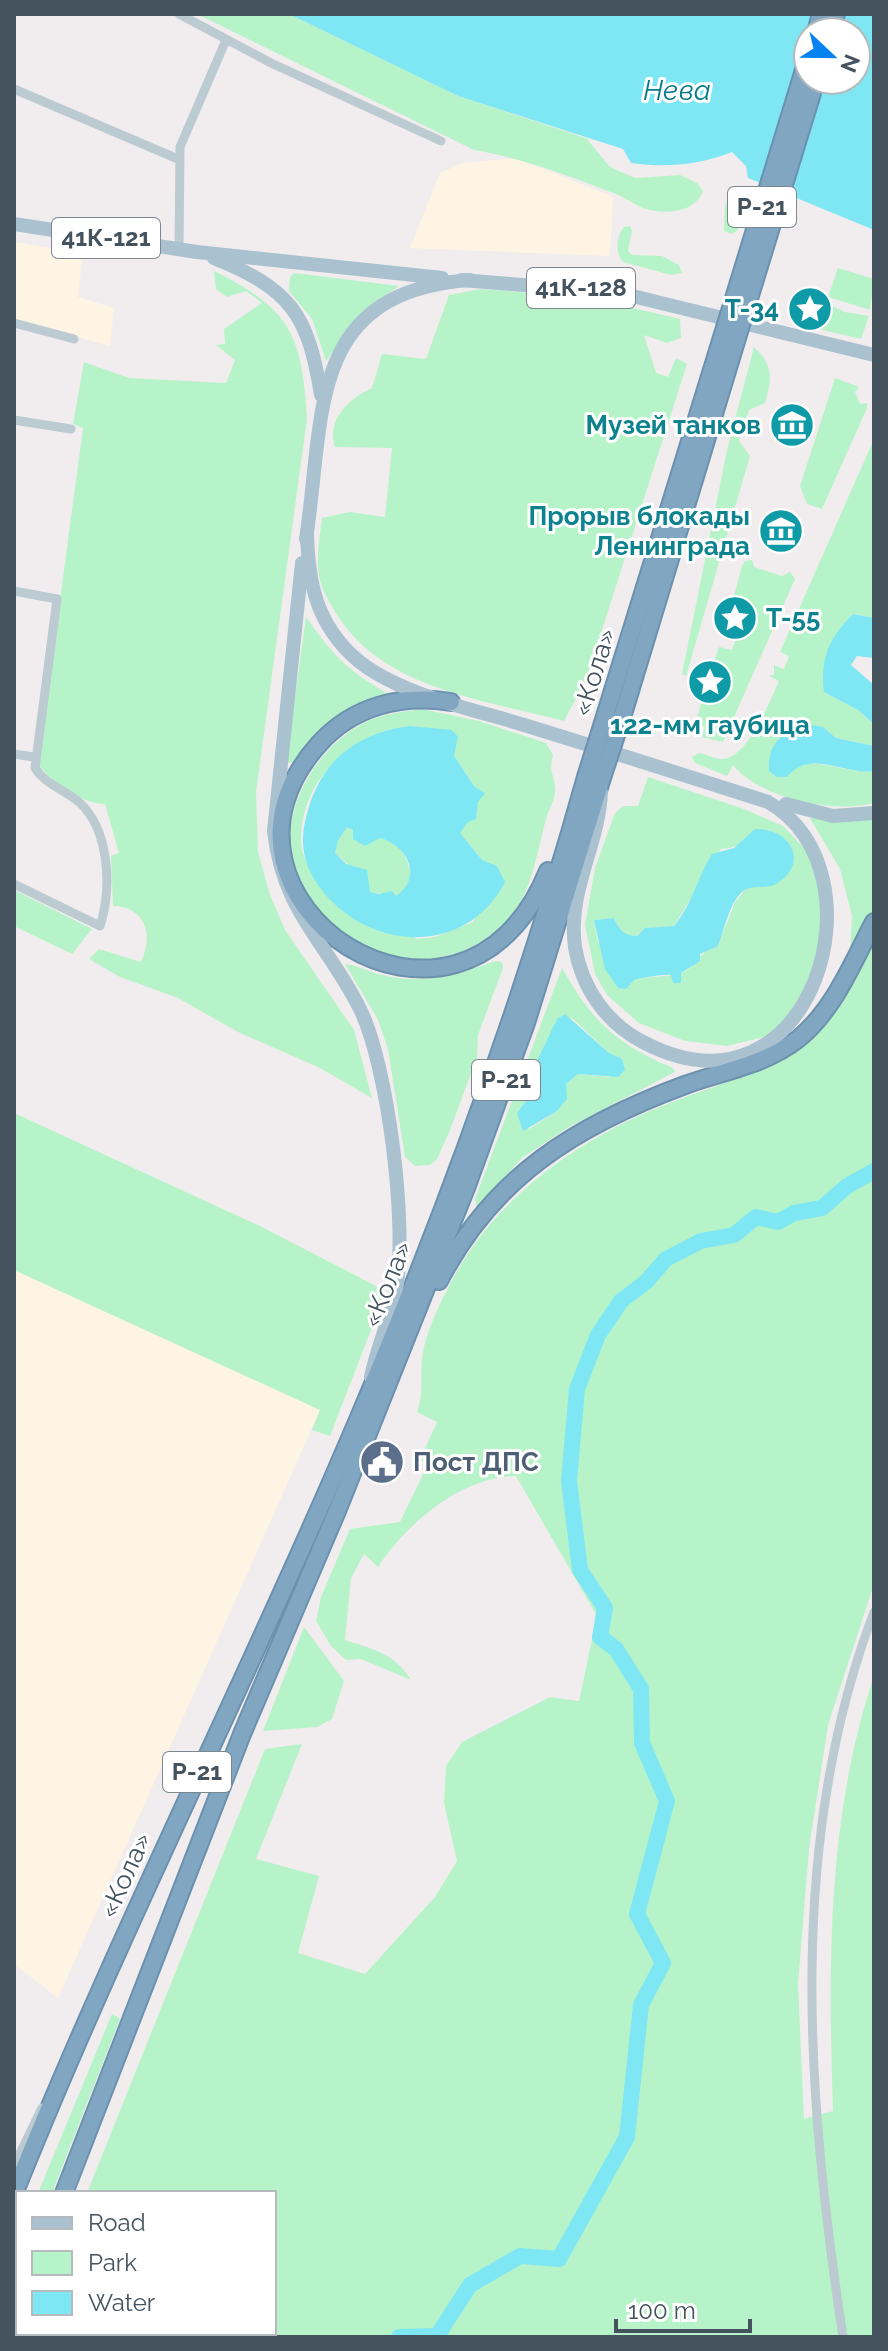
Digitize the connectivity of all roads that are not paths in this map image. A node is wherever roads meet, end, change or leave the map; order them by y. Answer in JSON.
{"nodes":[{"id":1,"x":179,"y":14,"type":"edge"},
{"id":2,"x":226,"y":40,"type":"junction"},
{"id":3,"x":14,"y":89,"type":"edge"},
{"id":4,"x":797,"y":96,"type":"edge"},
{"id":5,"x":811,"y":96,"type":"edge"},
{"id":6,"x":441,"y":141,"type":"dead end"},
{"id":7,"x":178,"y":159,"type":"junction"},
{"id":8,"x":14,"y":224,"type":"edge"},
{"id":9,"x":179,"y":249,"type":"junction"},
{"id":10,"x":197,"y":252,"type":"junction"},
{"id":11,"x":470,"y":280,"type":"junction"},
{"id":12,"x":14,"y":323,"type":"edge"},
{"id":13,"x":74,"y":339,"type":"dead end"},
{"id":14,"x":874,"y":355,"type":"edge"},
{"id":15,"x":723,"y":359,"type":"junction"},
{"id":16,"x":322,"y":399,"type":"junction"},
{"id":17,"x":14,"y":420,"type":"edge"},
{"id":18,"x":71,"y":429,"type":"dead end"},
{"id":19,"x":307,"y":532,"type":"junction"},
{"id":20,"x":14,"y":591,"type":"edge"},
{"id":21,"x":451,"y":702,"type":"junction"},
{"id":22,"x":14,"y":754,"type":"edge"},
{"id":23,"x":34,"y":757,"type":"junction"},
{"id":24,"x":594,"y":779,"type":"junction"},
{"id":25,"x":716,"y":784,"type":"junction"},
{"id":26,"x":581,"y":795,"type":"junction"},
{"id":27,"x":874,"y":813,"type":"edge"},
{"id":28,"x":14,"y":884,"type":"edge"},
{"id":29,"x":841,"y":897,"type":"dead end"},
{"id":30,"x":874,"y":922,"type":"edge"},
{"id":31,"x":838,"y":959,"type":"dead end"},
{"id":32,"x":393,"y":1372,"type":"junction"},
{"id":33,"x":367,"y":1399,"type":"junction"},
{"id":34,"x":874,"y":1612,"type":"edge"},
{"id":35,"x":68,"y":2068,"type":"junction"},
{"id":36,"x":14,"y":2166,"type":"edge"},
{"id":37,"x":65,"y":2191,"type":"edge"},
{"id":38,"x":14,"y":2194,"type":"edge"},
{"id":39,"x":843,"y":2337,"type":"edge"}],
"edges":[{"from":1,"to":2,"type":"street"},
{"from":2,"to":6,"type":"street"},
{"from":2,"to":7,"type":"street"},
{"from":3,"to":7,"type":"street"},
{"from":4,"to":15,"type":"highway","number":"Р-21","bridge":true},
{"from":5,"to":15,"type":"highway","number":"Р-21","bridge":true},
{"from":7,"to":9,"type":"street"},
{"from":8,"to":9,"type":"main road","number":"41К-121"},
{"from":9,"to":10,"type":"main road","number":"41К-121"},
{"from":10,"to":11,"type":"main road"},
{"from":10,"to":16,"type":"main road"},
{"from":11,"to":14,"type":"main road","number":"41К-128"},
{"from":11,"to":16,"type":"main road"},
{"from":12,"to":13,"type":"street"},
{"from":15,"to":24,"type":"highway","name":"«Кола»","number":"Р-21","bridge":true},
{"from":16,"to":19,"type":"main road"},
{"from":17,"to":18,"type":"street"},
{"from":19,"to":21,"type":"main road"},
{"from":19,"to":33,"type":"main road"},
{"from":20,"to":23,"type":"street"},
{"from":21,"to":25,"type":"main road"},
{"from":21,"to":26,"type":"highway"},
{"from":22,"to":23,"type":"street"},
{"from":23,"to":28,"type":"street"},
{"from":24,"to":26,"type":"highway","name":"«Кола»","number":"Р-21"},
{"from":24,"to":31,"type":"main road"},
{"from":24,"to":32,"type":"highway","name":"«Кола»","number":"Р-21"},
{"from":25,"to":27,"type":"main road"},
{"from":25,"to":29,"type":"main road"},
{"from":26,"to":33,"type":"highway","name":"«Кола»","number":"Р-21"},
{"from":30,"to":32,"type":"highway"},
{"from":32,"to":37,"type":"highway","name":"«Кола»","number":"Р-21"},
{"from":33,"to":35,"type":"highway","name":"«Кола»","number":"Р-21"},
{"from":34,"to":39,"type":"street"},
{"from":35,"to":36,"type":"street"},
{"from":35,"to":38,"type":"highway","name":"«Кола»","number":"Р-21"}]}
